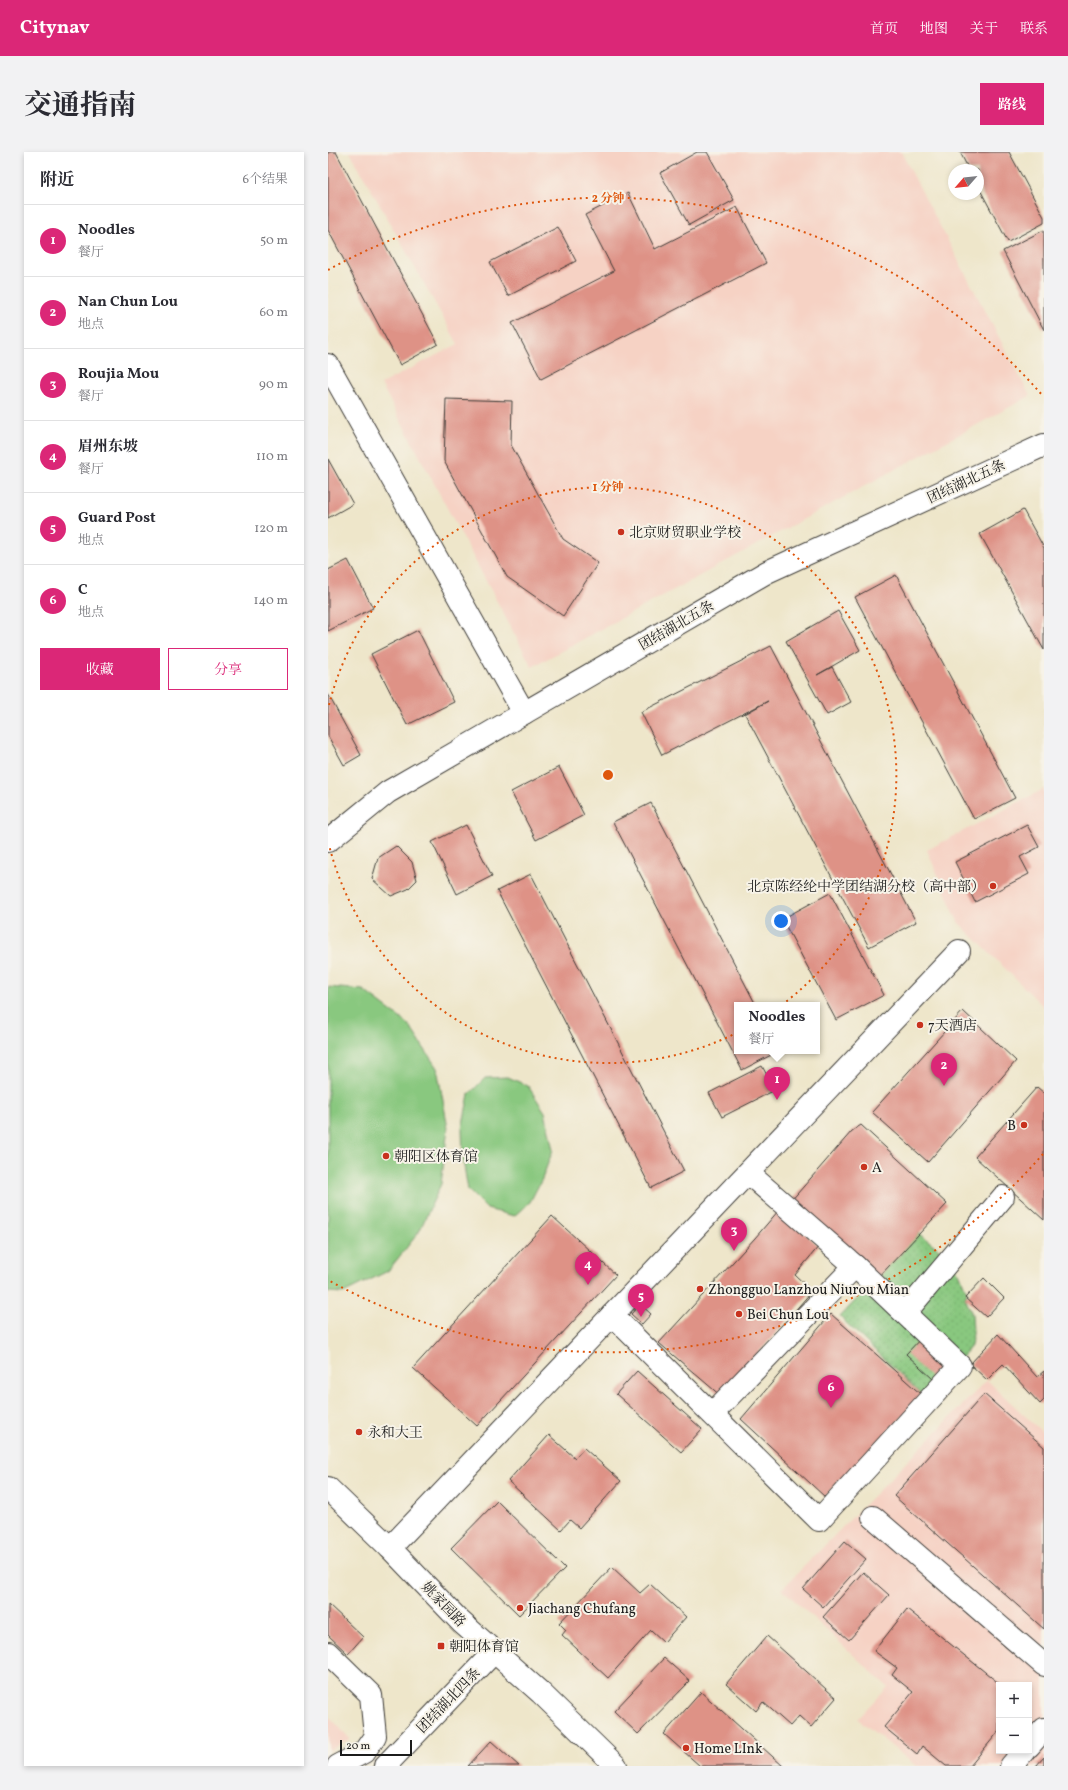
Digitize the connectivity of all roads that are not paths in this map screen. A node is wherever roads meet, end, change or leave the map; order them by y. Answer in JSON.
{"nodes":[{"id":1,"x":328,"y":365,"type":"edge"},
{"id":2,"x":1044,"y":445,"type":"edge"},
{"id":3,"x":524,"y":712,"type":"junction"},
{"id":4,"x":328,"y":841,"type":"edge"},
{"id":5,"x":959,"y":951,"type":"dead end"},
{"id":6,"x":748,"y":1173,"type":"junction"},
{"id":7,"x":1003,"y":1197,"type":"dead end"},
{"id":8,"x":856,"y":1266,"type":"junction"},
{"id":9,"x":906,"y":1312,"type":"junction"},
{"id":10,"x":612,"y":1315,"type":"junction"},
{"id":11,"x":712,"y":1414,"type":"junction"},
{"id":12,"x":328,"y":1488,"type":"edge"},
{"id":13,"x":873,"y":1517,"type":"dead end"},
{"id":14,"x":390,"y":1548,"type":"junction"},
{"id":15,"x":328,"y":1652,"type":"edge"},
{"id":16,"x":494,"y":1652,"type":"junction"},
{"id":17,"x":1044,"y":1665,"type":"edge"},
{"id":18,"x":1044,"y":1729,"type":"edge"},
{"id":19,"x":1032,"y":1743,"type":"edge"},
{"id":20,"x":1021,"y":1754,"type":"edge"},
{"id":21,"x":338,"y":1766,"type":"edge"},
{"id":22,"x":385,"y":1766,"type":"edge"},
{"id":23,"x":616,"y":1766,"type":"edge"},
{"id":24,"x":1011,"y":1766,"type":"edge"}],
"edges":[{"from":1,"to":3,"type":"street"},
{"from":2,"to":3,"type":"street","name":"团结湖北五条"},
{"from":3,"to":4,"type":"street","name":"团结湖北五条"},
{"from":5,"to":6,"type":"street"},
{"from":6,"to":8,"type":"street"},
{"from":6,"to":10,"type":"street"},
{"from":7,"to":9,"type":"street"},
{"from":8,"to":9,"type":"street"},
{"from":8,"to":11,"type":"street"},
{"from":9,"to":11,"type":"street"},
{"from":10,"to":11,"type":"street"},
{"from":10,"to":14,"type":"street"},
{"from":12,"to":14,"type":"street","name":"姚家园路"},
{"from":13,"to":17,"type":"street"},
{"from":14,"to":16,"type":"street","name":"姚家园路"},
{"from":15,"to":21,"type":"street"},
{"from":16,"to":22,"type":"street","name":"团结湖北四条"},
{"from":16,"to":23,"type":"street","name":"姚家园路"},
{"from":18,"to":19,"type":"street"},
{"from":20,"to":24,"type":"street"}]}
